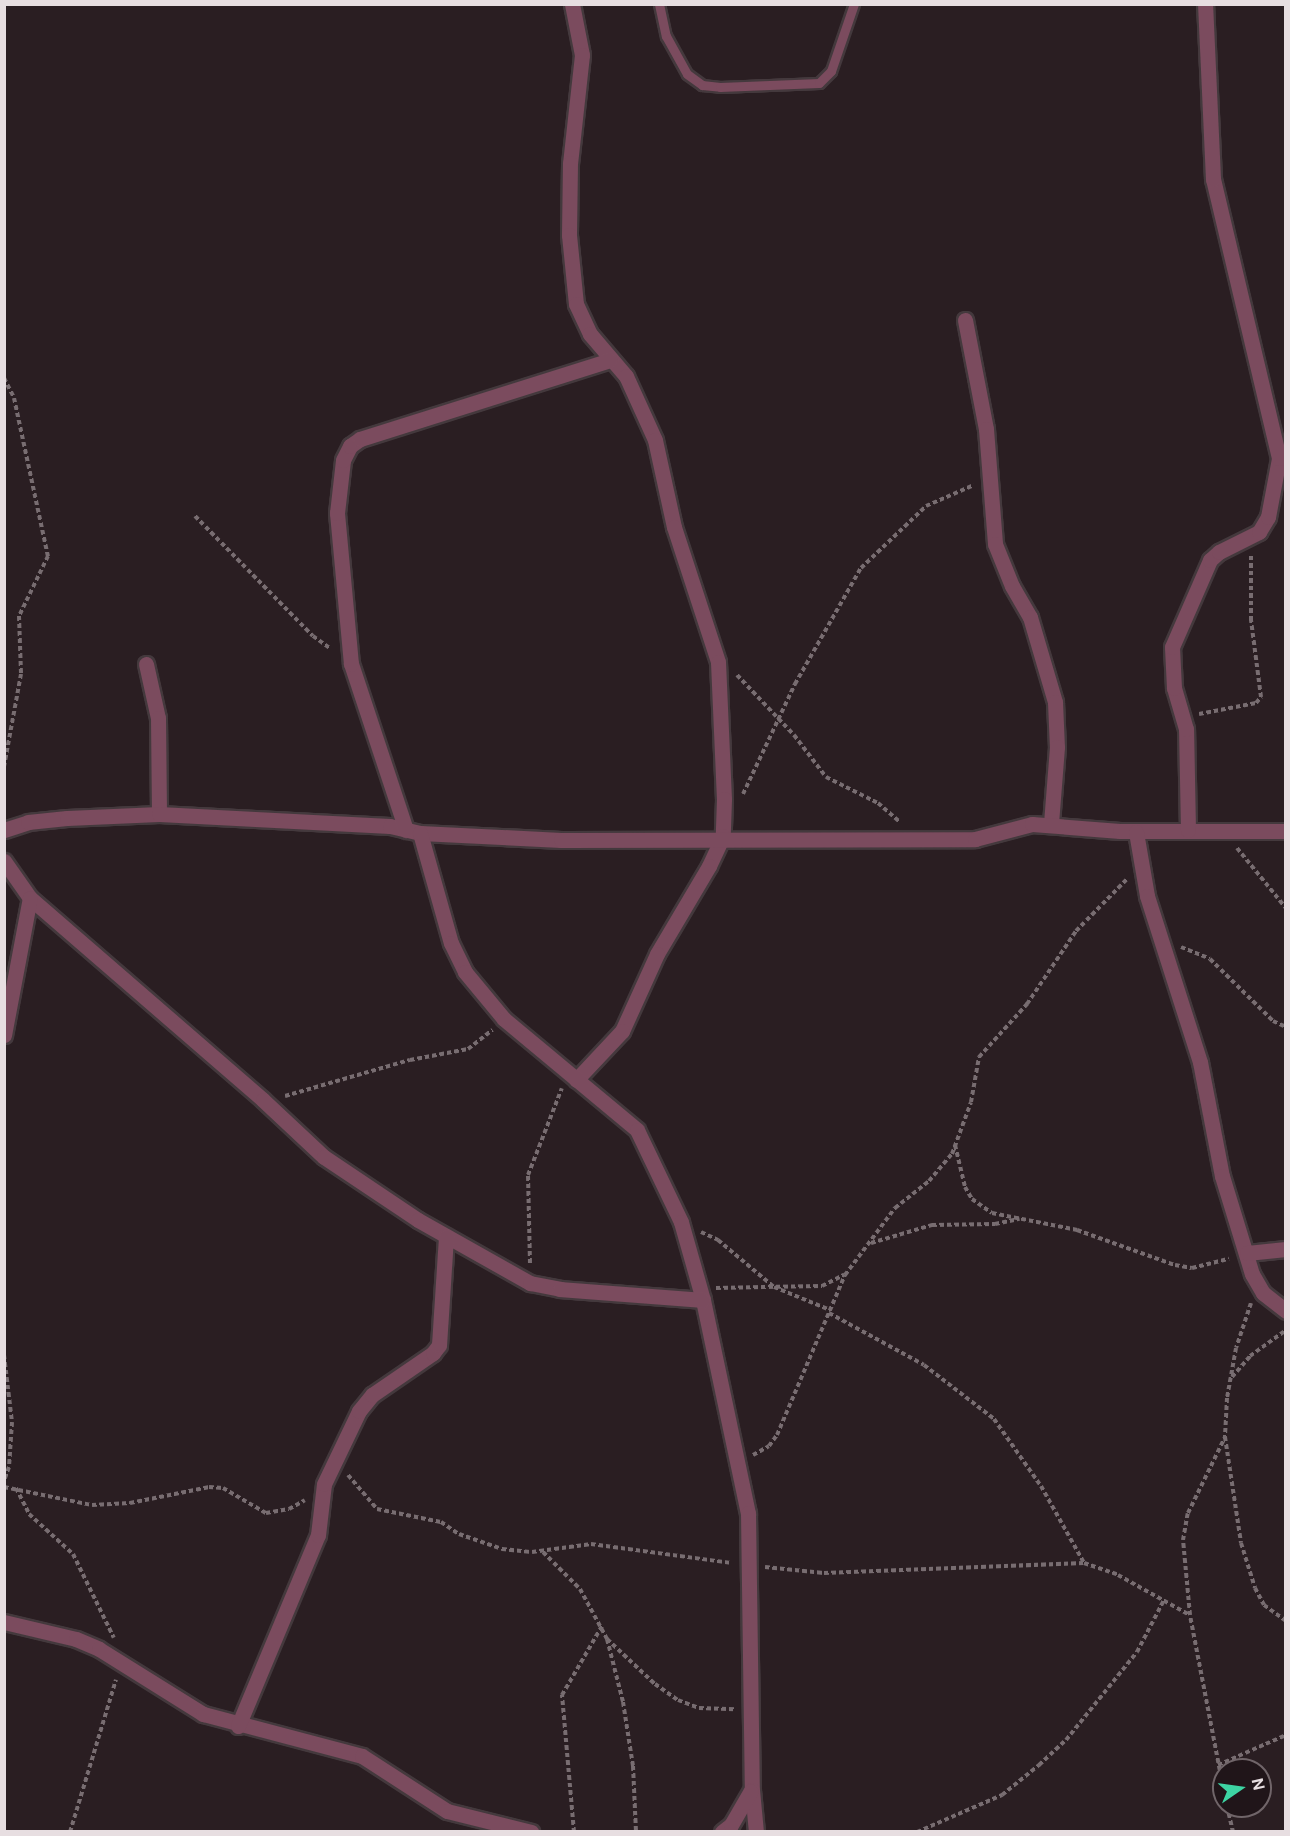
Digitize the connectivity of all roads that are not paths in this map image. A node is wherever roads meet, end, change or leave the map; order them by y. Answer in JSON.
{"nodes":[{"id":1,"x":572,"y":4,"type":"edge"},
{"id":2,"x":659,"y":4,"type":"edge"},
{"id":3,"x":854,"y":4,"type":"edge"},
{"id":4,"x":1205,"y":4,"type":"edge"},
{"id":5,"x":965,"y":320,"type":"dead end"},
{"id":6,"x":610,"y":360,"type":"junction"},
{"id":7,"x":146,"y":664,"type":"dead end"},
{"id":8,"x":159,"y":814,"type":"junction"},
{"id":9,"x":1051,"y":824,"type":"junction"},
{"id":10,"x":4,"y":830,"type":"edge"},
{"id":11,"x":1188,"y":830,"type":"junction"},
{"id":12,"x":413,"y":831,"type":"junction"},
{"id":13,"x":1286,"y":831,"type":"edge"},
{"id":14,"x":1136,"y":832,"type":"junction"},
{"id":15,"x":721,"y":842,"type":"junction"},
{"id":16,"x":4,"y":861,"type":"edge"},
{"id":17,"x":30,"y":898,"type":"junction"},
{"id":18,"x":4,"y":1035,"type":"edge"},
{"id":19,"x":572,"y":1077,"type":"junction"},
{"id":20,"x":446,"y":1236,"type":"junction"},
{"id":21,"x":1286,"y":1249,"type":"edge"},
{"id":22,"x":1247,"y":1253,"type":"junction"},
{"id":23,"x":702,"y":1295,"type":"junction"},
{"id":24,"x":1286,"y":1311,"type":"edge"},
{"id":25,"x":4,"y":1622,"type":"edge"},
{"id":26,"x":238,"y":1726,"type":"junction"},
{"id":27,"x":752,"y":1790,"type":"junction"},
{"id":28,"x":531,"y":1832,"type":"edge"},
{"id":29,"x":722,"y":1832,"type":"edge"},
{"id":30,"x":756,"y":1832,"type":"edge"}],
"edges":[{"from":1,"to":6,"type":"street"},
{"from":2,"to":3,"type":"lane"},
{"from":4,"to":11,"type":"street"},
{"from":5,"to":9,"type":"street"},
{"from":6,"to":12,"type":"street"},
{"from":6,"to":15,"type":"street"},
{"from":7,"to":8,"type":"street"},
{"from":8,"to":10,"type":"street"},
{"from":8,"to":12,"type":"street"},
{"from":9,"to":14,"type":"street"},
{"from":9,"to":15,"type":"street"},
{"from":11,"to":13,"type":"street"},
{"from":11,"to":14,"type":"street"},
{"from":12,"to":15,"type":"street"},
{"from":12,"to":19,"type":"street"},
{"from":14,"to":22,"type":"street"},
{"from":15,"to":19,"type":"street"},
{"from":16,"to":17,"type":"street"},
{"from":17,"to":18,"type":"street"},
{"from":17,"to":20,"type":"street"},
{"from":19,"to":23,"type":"street"},
{"from":20,"to":23,"type":"street"},
{"from":20,"to":26,"type":"street"},
{"from":21,"to":22,"type":"street"},
{"from":22,"to":24,"type":"street"},
{"from":23,"to":27,"type":"street"},
{"from":25,"to":26,"type":"street"},
{"from":26,"to":28,"type":"street"},
{"from":27,"to":29,"type":"street"},
{"from":27,"to":30,"type":"street"}]}
